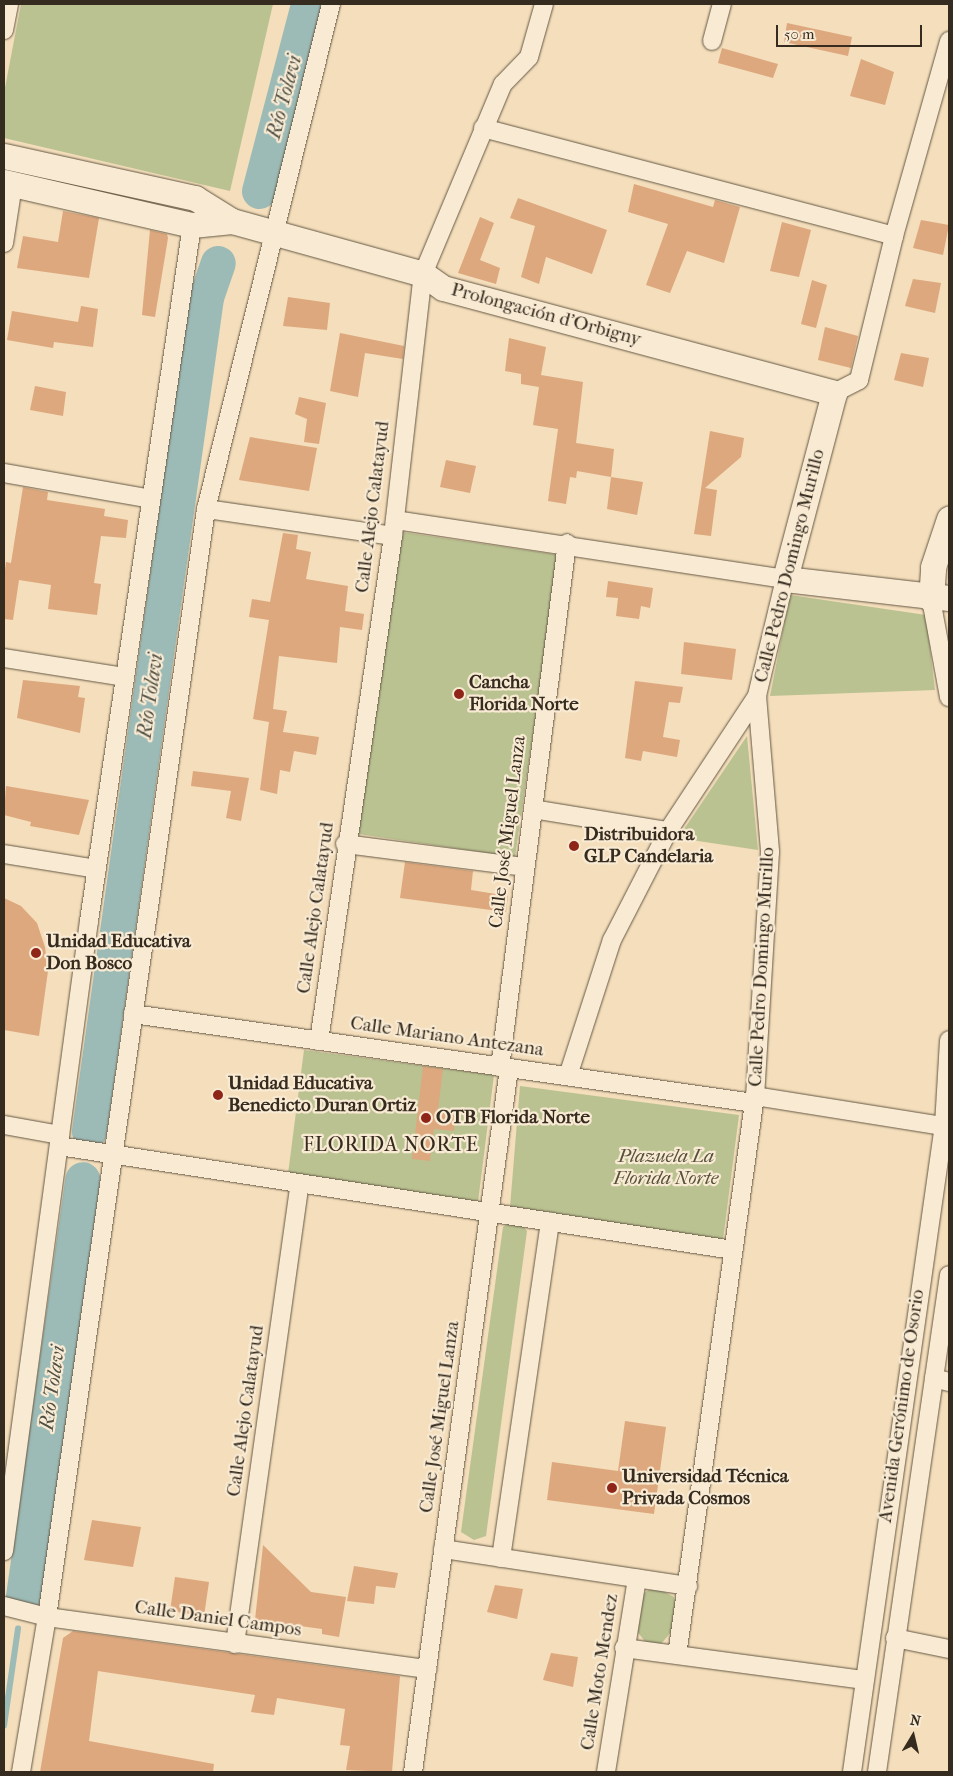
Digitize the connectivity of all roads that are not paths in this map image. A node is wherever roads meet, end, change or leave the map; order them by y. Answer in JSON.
{"nodes":[{"id":1,"x":9,"y":4,"type":"edge"},
{"id":2,"x":331,"y":4,"type":"edge"},
{"id":3,"x":544,"y":4,"type":"edge"},
{"id":4,"x":722,"y":4,"type":"edge"},
{"id":5,"x":4,"y":30,"type":"edge"},
{"id":6,"x":949,"y":40,"type":"edge"},
{"id":7,"x":712,"y":41,"type":"dead end"},
{"id":8,"x":483,"y":128,"type":"junction"},
{"id":9,"x":4,"y":156,"type":"edge"},
{"id":10,"x":8,"y":183,"type":"edge"},
{"id":11,"x":232,"y":221,"type":"junction"},
{"id":12,"x":192,"y":226,"type":"junction"},
{"id":13,"x":274,"y":231,"type":"junction"},
{"id":14,"x":894,"y":236,"type":"junction"},
{"id":15,"x":4,"y":243,"type":"edge"},
{"id":16,"x":423,"y":274,"type":"junction"},
{"id":17,"x":834,"y":393,"type":"junction"},
{"id":18,"x":4,"y":473,"type":"edge"},
{"id":19,"x":151,"y":499,"type":"junction"},
{"id":20,"x":206,"y":509,"type":"junction"},
{"id":21,"x":949,"y":518,"type":"edge"},
{"id":22,"x":394,"y":528,"type":"junction"},
{"id":23,"x":567,"y":543,"type":"junction"},
{"id":24,"x":785,"y":579,"type":"junction"},
{"id":25,"x":940,"y":599,"type":"edge"},
{"id":26,"x":4,"y":658,"type":"edge"},
{"id":27,"x":125,"y":677,"type":"junction"},
{"id":28,"x":757,"y":696,"type":"junction"},
{"id":29,"x":949,"y":697,"type":"edge"},
{"id":30,"x":533,"y":809,"type":"junction"},
{"id":31,"x":668,"y":831,"type":"junction"},
{"id":32,"x":345,"y":844,"type":"junction"},
{"id":33,"x":4,"y":854,"type":"edge"},
{"id":34,"x":525,"y":867,"type":"junction"},
{"id":35,"x":97,"y":869,"type":"junction"},
{"id":36,"x":133,"y":1014,"type":"junction"},
{"id":37,"x":949,"y":1040,"type":"edge"},
{"id":38,"x":320,"y":1041,"type":"junction"},
{"id":39,"x":505,"y":1067,"type":"junction"},
{"id":40,"x":568,"y":1076,"type":"junction"},
{"id":41,"x":754,"y":1100,"type":"junction"},
{"id":42,"x":4,"y":1125,"type":"edge"},
{"id":43,"x":947,"y":1126,"type":"edge"},
{"id":44,"x":60,"y":1141,"type":"junction"},
{"id":45,"x":113,"y":1155,"type":"junction"},
{"id":46,"x":300,"y":1184,"type":"junction"},
{"id":47,"x":490,"y":1213,"type":"junction"},
{"id":48,"x":550,"y":1222,"type":"junction"},
{"id":49,"x":733,"y":1250,"type":"junction"},
{"id":50,"x":949,"y":1275,"type":"edge"},
{"id":51,"x":942,"y":1380,"type":"edge"},
{"id":52,"x":443,"y":1549,"type":"junction"},
{"id":53,"x":4,"y":1552,"type":"edge"},
{"id":54,"x":501,"y":1558,"type":"junction"},
{"id":55,"x":637,"y":1578,"type":"junction"},
{"id":56,"x":688,"y":1586,"type":"junction"},
{"id":57,"x":4,"y":1606,"type":"edge"},
{"id":58,"x":48,"y":1617,"type":"junction"},
{"id":59,"x":895,"y":1638,"type":"junction"},
{"id":60,"x":235,"y":1644,"type":"junction"},
{"id":61,"x":624,"y":1648,"type":"junction"},
{"id":62,"x":949,"y":1649,"type":"edge"},
{"id":63,"x":866,"y":1654,"type":"junction"},
{"id":64,"x":677,"y":1655,"type":"junction"},
{"id":65,"x":892,"y":1657,"type":"junction"},
{"id":66,"x":427,"y":1669,"type":"junction"},
{"id":67,"x":863,"y":1680,"type":"junction"},
{"id":68,"x":21,"y":1772,"type":"edge"},
{"id":69,"x":413,"y":1772,"type":"edge"},
{"id":70,"x":606,"y":1772,"type":"edge"},
{"id":71,"x":852,"y":1772,"type":"edge"},
{"id":72,"x":877,"y":1772,"type":"edge"}],
"edges":[{"from":1,"to":5,"type":"street"},
{"from":2,"to":13,"type":"street"},
{"from":3,"to":8,"type":"street","name":"Calle Alejo Calatayud"},
{"from":4,"to":7,"type":"street"},
{"from":6,"to":14,"type":"street"},
{"from":8,"to":14,"type":"street"},
{"from":8,"to":16,"type":"street","name":"Calle Alejo Calatayud"},
{"from":9,"to":11,"type":"street","name":"Prolongación d'Orbigny"},
{"from":10,"to":12,"type":"street","name":"Prolongación d'Orbigny"},
{"from":10,"to":15,"type":"street"},
{"from":11,"to":12,"type":"street","name":"Prolongación d'Orbigny"},
{"from":11,"to":13,"type":"street","name":"Prolongación d'Orbigny"},
{"from":12,"to":19,"type":"street"},
{"from":13,"to":16,"type":"street","name":"Prolongación d'Orbigny"},
{"from":13,"to":20,"type":"street"},
{"from":14,"to":17,"type":"street"},
{"from":16,"to":17,"type":"street","name":"Prolongación d'Orbigny"},
{"from":16,"to":22,"type":"street","name":"Calle Alejo Calatayud"},
{"from":17,"to":24,"type":"street","name":"Calle Pedro Domingo Murillo"},
{"from":18,"to":19,"type":"street"},
{"from":19,"to":27,"type":"street"},
{"from":20,"to":22,"type":"street"},
{"from":20,"to":36,"type":"street"},
{"from":21,"to":25,"type":"street"},
{"from":22,"to":23,"type":"street"},
{"from":22,"to":32,"type":"street","name":"Calle Alejo Calatayud"},
{"from":23,"to":24,"type":"street"},
{"from":23,"to":30,"type":"street","name":"Calle José Miguel Lanza"},
{"from":24,"to":25,"type":"street"},
{"from":24,"to":28,"type":"street","name":"Calle Pedro Domingo Murillo"},
{"from":25,"to":29,"type":"street"},
{"from":26,"to":27,"type":"street"},
{"from":27,"to":35,"type":"street"},
{"from":28,"to":31,"type":"street"},
{"from":28,"to":41,"type":"street","name":"Calle Pedro Domingo Murillo"},
{"from":30,"to":31,"type":"street"},
{"from":30,"to":34,"type":"street","name":"Calle José Miguel Lanza"},
{"from":31,"to":40,"type":"street"},
{"from":32,"to":34,"type":"street"},
{"from":32,"to":38,"type":"street","name":"Calle Alejo Calatayud"},
{"from":33,"to":35,"type":"street"},
{"from":34,"to":39,"type":"street","name":"Calle José Miguel Lanza"},
{"from":35,"to":44,"type":"street"},
{"from":36,"to":38,"type":"street","name":"Calle Mariano Antezana"},
{"from":36,"to":45,"type":"street"},
{"from":37,"to":43,"type":"street","name":"Avenida Gerónimo de Osorio"},
{"from":38,"to":39,"type":"street","name":"Calle Mariano Antezana"},
{"from":39,"to":40,"type":"street","name":"Calle Mariano Antezana"},
{"from":39,"to":47,"type":"street","name":"Calle José Miguel Lanza"},
{"from":40,"to":41,"type":"street","name":"Calle Mariano Antezana"},
{"from":41,"to":43,"type":"street","name":"Calle Mariano Antezana"},
{"from":41,"to":49,"type":"street","name":"Calle Pedro Domingo Murillo"},
{"from":42,"to":44,"type":"street"},
{"from":43,"to":63,"type":"street","name":"Avenida Gerónimo de Osorio"},
{"from":44,"to":45,"type":"street"},
{"from":44,"to":53,"type":"street"},
{"from":45,"to":46,"type":"street"},
{"from":45,"to":58,"type":"street"},
{"from":46,"to":47,"type":"street"},
{"from":46,"to":60,"type":"street","name":"Calle Alejo Calatayud"},
{"from":47,"to":48,"type":"street"},
{"from":47,"to":52,"type":"street","name":"Calle José Miguel Lanza"},
{"from":48,"to":49,"type":"street"},
{"from":48,"to":54,"type":"street"},
{"from":49,"to":56,"type":"street","name":"Calle Pedro Domingo Murillo"},
{"from":50,"to":51,"type":"street","name":"Avenida Gerónimo de Osorio"},
{"from":51,"to":59,"type":"street","name":"Avenida Gerónimo de Osorio"},
{"from":52,"to":54,"type":"street"},
{"from":52,"to":66,"type":"street","name":"Calle José Miguel Lanza"},
{"from":54,"to":55,"type":"street"},
{"from":55,"to":56,"type":"street"},
{"from":55,"to":61,"type":"street","name":"Calle Moto Mendez"},
{"from":56,"to":64,"type":"street","name":"Calle Pedro Domingo Murillo"},
{"from":57,"to":58,"type":"street","name":"Calle Daniel Campos"},
{"from":58,"to":60,"type":"street","name":"Calle Daniel Campos"},
{"from":58,"to":68,"type":"street"},
{"from":59,"to":62,"type":"street"},
{"from":59,"to":65,"type":"street","name":"Avenida Gerónimo de Osorio"},
{"from":60,"to":66,"type":"street","name":"Calle Daniel Campos"},
{"from":61,"to":64,"type":"street"},
{"from":61,"to":70,"type":"street","name":"Calle Moto Mendez"},
{"from":63,"to":65,"type":"street"},
{"from":63,"to":67,"type":"street","name":"Avenida Gerónimo de Osorio"},
{"from":64,"to":67,"type":"street"},
{"from":65,"to":72,"type":"street","name":"Avenida Gerónimo de Osorio"},
{"from":66,"to":69,"type":"street","name":"Calle José Miguel Lanza"},
{"from":67,"to":71,"type":"street","name":"Avenida Gerónimo de Osorio"}]}
